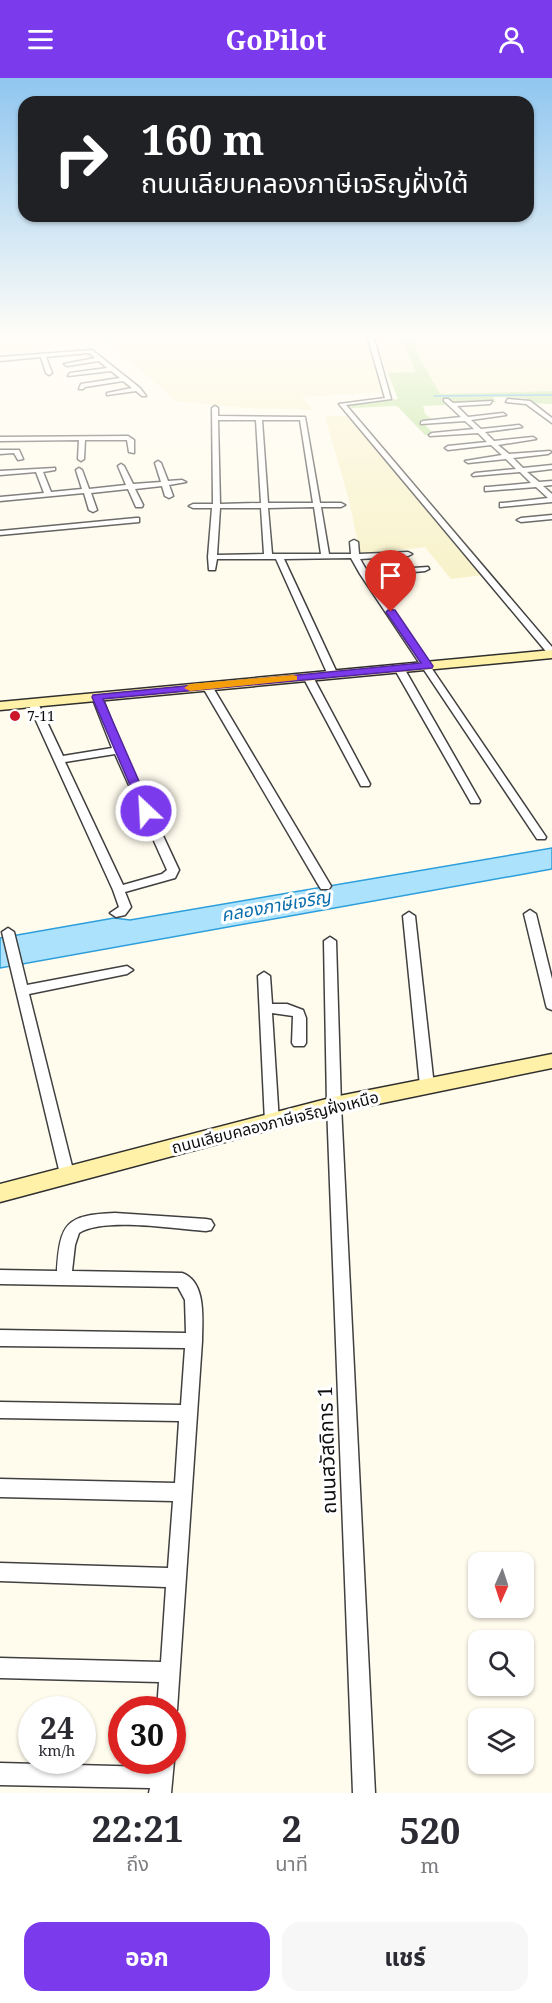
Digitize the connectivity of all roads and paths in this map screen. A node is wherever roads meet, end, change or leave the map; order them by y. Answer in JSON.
{"nodes":[{"id":1,"x":351,"y":415,"type":"edge"},
{"id":2,"x":464,"y":415,"type":"edge"},
{"id":3,"x":504,"y":415,"type":"dead end"},
{"id":4,"x":215,"y":418,"type":"joint"},
{"id":5,"x":259,"y":418,"type":"junction"},
{"id":6,"x":469,"y":419,"type":"junction"},
{"id":7,"x":423,"y":423,"type":"dead end"},
{"id":8,"x":519,"y":427,"type":"dead end"},
{"id":9,"x":482,"y":431,"type":"junction"},
{"id":10,"x":432,"y":435,"type":"dead end"},
{"id":11,"x":82,"y":438,"type":"junction"},
{"id":12,"x":0,"y":439,"type":"edge"},
{"id":13,"x":533,"y":439,"type":"dead end"},
{"id":14,"x":495,"y":443,"type":"junction"},
{"id":15,"x":448,"y":448,"type":"dead end"},
{"id":16,"x":17,"y":451,"type":"dead end"},
{"id":17,"x":0,"y":452,"type":"edge"},
{"id":18,"x":132,"y":452,"type":"dead end"},
{"id":19,"x":548,"y":452,"type":"dead end"},
{"id":20,"x":508,"y":456,"type":"junction"},
{"id":21,"x":81,"y":459,"type":"dead end"},
{"id":22,"x":468,"y":461,"type":"dead end"},
{"id":23,"x":158,"y":463,"type":"dead end"},
{"id":24,"x":121,"y":466,"type":"dead end"},
{"id":25,"x":552,"y":467,"type":"edge"},
{"id":26,"x":53,"y":469,"type":"dead end"},
{"id":27,"x":39,"y":470,"type":"junction"},
{"id":28,"x":79,"y":470,"type":"dead end"},
{"id":29,"x":523,"y":470,"type":"junction"},
{"id":30,"x":0,"y":473,"type":"edge"},
{"id":31,"x":475,"y":475,"type":"dead end"},
{"id":32,"x":182,"y":482,"type":"dead end"},
{"id":33,"x":552,"y":483,"type":"edge"},
{"id":34,"x":163,"y":484,"type":"junction"},
{"id":35,"x":539,"y":484,"type":"junction"},
{"id":36,"x":131,"y":487,"type":"junction"},
{"id":37,"x":488,"y":489,"type":"dead end"},
{"id":38,"x":87,"y":491,"type":"junction"},
{"id":39,"x":48,"y":495,"type":"junction"},
{"id":40,"x":169,"y":496,"type":"dead end"},
{"id":41,"x":0,"y":499,"type":"edge"},
{"id":42,"x":552,"y":499,"type":"edge"},
{"id":43,"x":139,"y":505,"type":"dead end"},
{"id":44,"x":266,"y":505,"type":"junction"},
{"id":45,"x":318,"y":505,"type":"junction"},
{"id":46,"x":341,"y":505,"type":"dead end"},
{"id":47,"x":503,"y":505,"type":"dead end"},
{"id":48,"x":193,"y":506,"type":"dead end"},
{"id":49,"x":216,"y":506,"type":"junction"},
{"id":50,"x":93,"y":510,"type":"dead end"},
{"id":51,"x":552,"y":517,"type":"edge"},
{"id":52,"x":136,"y":520,"type":"dead end"},
{"id":53,"x":521,"y":520,"type":"dead end"},
{"id":54,"x":0,"y":533,"type":"edge"},
{"id":55,"x":354,"y":542,"type":"dead end"},
{"id":56,"x":408,"y":554,"type":"dead end"},
{"id":57,"x":325,"y":556,"type":"junction"},
{"id":58,"x":212,"y":557,"type":"junction"},
{"id":59,"x":268,"y":557,"type":"junction"},
{"id":60,"x":279,"y":557,"type":"junction"},
{"id":61,"x":352,"y":557,"type":"junction"},
{"id":62,"x":212,"y":568,"type":"dead end"},
{"id":63,"x":425,"y":569,"type":"dead end"},
{"id":64,"x":364,"y":574,"type":"junction"},
{"id":65,"x":552,"y":654,"type":"edge"},
{"id":66,"x":428,"y":666,"type":"junction"},
{"id":67,"x":399,"y":668,"type":"junction"},
{"id":68,"x":333,"y":675,"type":"junction"},
{"id":69,"x":308,"y":677,"type":"junction"},
{"id":70,"x":207,"y":686,"type":"junction"},
{"id":71,"x":97,"y":697,"type":"junction"},
{"id":72,"x":33,"y":703,"type":"junction"},
{"id":73,"x":0,"y":706,"type":"edge"},
{"id":74,"x":118,"y":750,"type":"junction"},
{"id":75,"x":59,"y":760,"type":"junction"},
{"id":76,"x":365,"y":784,"type":"dead end"},
{"id":77,"x":475,"y":801,"type":"dead end"},
{"id":78,"x":541,"y":837,"type":"dead end"},
{"id":79,"x":325,"y":886,"type":"dead end"},
{"id":80,"x":119,"y":890,"type":"junction"},
{"id":81,"x":116,"y":913,"type":"dead end"},
{"id":82,"x":530,"y":914,"type":"dead end"},
{"id":83,"x":409,"y":916,"type":"dead end"},
{"id":84,"x":8,"y":934,"type":"dead end"},
{"id":85,"x":330,"y":941,"type":"dead end"},
{"id":86,"x":127,"y":970,"type":"dead end"},
{"id":87,"x":264,"y":976,"type":"dead end"},
{"id":88,"x":21,"y":991,"type":"junction"},
{"id":89,"x":552,"y":1005,"type":"edge"},
{"id":90,"x":266,"y":1008,"type":"junction"},
{"id":91,"x":299,"y":1042,"type":"dead end"},
{"id":92,"x":552,"y":1061,"type":"edge"},
{"id":93,"x":427,"y":1086,"type":"junction"},
{"id":94,"x":334,"y":1105,"type":"junction"},
{"id":95,"x":272,"y":1122,"type":"junction"},
{"id":96,"x":67,"y":1174,"type":"junction"},
{"id":97,"x":0,"y":1193,"type":"edge"},
{"id":98,"x":206,"y":1225,"type":"dead end"},
{"id":99,"x":0,"y":1276,"type":"edge"},
{"id":100,"x":64,"y":1277,"type":"junction"},
{"id":101,"x":0,"y":1338,"type":"edge"},
{"id":102,"x":194,"y":1341,"type":"junction"},
{"id":103,"x":0,"y":1410,"type":"edge"},
{"id":104,"x":188,"y":1413,"type":"junction"},
{"id":105,"x":0,"y":1488,"type":"edge"},
{"id":106,"x":182,"y":1492,"type":"junction"},
{"id":107,"x":0,"y":1572,"type":"edge"},
{"id":108,"x":176,"y":1578,"type":"junction"},
{"id":109,"x":0,"y":1668,"type":"edge"},
{"id":110,"x":169,"y":1672,"type":"junction"},
{"id":111,"x":168,"y":1696,"type":"edge"},
{"id":112,"x":0,"y":1774,"type":"edge"},
{"id":113,"x":162,"y":1778,"type":"edge"},
{"id":114,"x":364,"y":1793,"type":"edge"}],
"edges":[{"from":1,"to":65,"type":"street"},
{"from":2,"to":6,"type":"street"},
{"from":3,"to":6,"type":"street"},
{"from":4,"to":5,"type":"street"},
{"from":4,"to":49,"type":"street"},
{"from":5,"to":44,"type":"street"},
{"from":5,"to":45,"type":"street"},
{"from":6,"to":7,"type":"street"},
{"from":6,"to":9,"type":"street"},
{"from":8,"to":9,"type":"street"},
{"from":9,"to":10,"type":"street"},
{"from":9,"to":14,"type":"street"},
{"from":11,"to":12,"type":"street"},
{"from":11,"to":18,"type":"street"},
{"from":11,"to":21,"type":"street"},
{"from":13,"to":14,"type":"street"},
{"from":14,"to":15,"type":"street"},
{"from":14,"to":20,"type":"street"},
{"from":16,"to":17,"type":"street"},
{"from":19,"to":20,"type":"street"},
{"from":20,"to":22,"type":"street"},
{"from":20,"to":29,"type":"street"},
{"from":23,"to":34,"type":"street"},
{"from":24,"to":36,"type":"street"},
{"from":25,"to":29,"type":"street"},
{"from":26,"to":27,"type":"street"},
{"from":27,"to":30,"type":"street"},
{"from":27,"to":39,"type":"street"},
{"from":28,"to":38,"type":"street"},
{"from":29,"to":31,"type":"street"},
{"from":29,"to":35,"type":"street"},
{"from":32,"to":34,"type":"street"},
{"from":33,"to":35,"type":"street"},
{"from":34,"to":36,"type":"street"},
{"from":34,"to":40,"type":"street"},
{"from":35,"to":37,"type":"street"},
{"from":35,"to":42,"type":"street"},
{"from":36,"to":38,"type":"street"},
{"from":36,"to":43,"type":"street"},
{"from":38,"to":39,"type":"street"},
{"from":38,"to":50,"type":"street"},
{"from":39,"to":41,"type":"street"},
{"from":42,"to":47,"type":"street"},
{"from":44,"to":45,"type":"street"},
{"from":44,"to":49,"type":"street"},
{"from":44,"to":59,"type":"street"},
{"from":45,"to":46,"type":"street"},
{"from":45,"to":57,"type":"street"},
{"from":48,"to":49,"type":"street"},
{"from":49,"to":58,"type":"street"},
{"from":51,"to":53,"type":"street"},
{"from":52,"to":54,"type":"street"},
{"from":55,"to":61,"type":"street"},
{"from":56,"to":61,"type":"street"},
{"from":57,"to":60,"type":"street"},
{"from":57,"to":61,"type":"street"},
{"from":58,"to":59,"type":"street"},
{"from":58,"to":62,"type":"street"},
{"from":59,"to":60,"type":"street"},
{"from":60,"to":68,"type":"street"},
{"from":61,"to":64,"type":"street"},
{"from":63,"to":64,"type":"street"},
{"from":64,"to":66,"type":"street"},
{"from":65,"to":66,"type":"street"},
{"from":66,"to":67,"type":"street"},
{"from":66,"to":78,"type":"street"},
{"from":67,"to":68,"type":"street"},
{"from":67,"to":77,"type":"street"},
{"from":68,"to":69,"type":"street"},
{"from":69,"to":70,"type":"street"},
{"from":69,"to":76,"type":"street"},
{"from":70,"to":71,"type":"street"},
{"from":70,"to":79,"type":"street"},
{"from":71,"to":72,"type":"street"},
{"from":71,"to":74,"type":"street"},
{"from":72,"to":73,"type":"street"},
{"from":72,"to":75,"type":"street"},
{"from":74,"to":75,"type":"street"},
{"from":74,"to":80,"type":"street"},
{"from":75,"to":80,"type":"street"},
{"from":80,"to":81,"type":"street"},
{"from":82,"to":89,"type":"street"},
{"from":83,"to":93,"type":"street"},
{"from":84,"to":88,"type":"street"},
{"from":85,"to":94,"type":"street","name":"ถนนสวัสดิการ 1"},
{"from":86,"to":88,"type":"street"},
{"from":87,"to":90,"type":"street"},
{"from":88,"to":96,"type":"street"},
{"from":90,"to":91,"type":"street"},
{"from":90,"to":95,"type":"street"},
{"from":92,"to":93,"type":"street","name":"ถนนเลียบคลองภาษีเจริญฝั่งเหนือ"},
{"from":93,"to":94,"type":"street","name":"ถนนเลียบคลองภาษีเจริญฝั่งเหนือ"},
{"from":94,"to":95,"type":"street","name":"ถนนเลียบคลองภาษีเจริญฝั่งเหนือ"},
{"from":94,"to":114,"type":"street","name":"ถนนสวัสดิการ 1"},
{"from":95,"to":96,"type":"street","name":"ถนนเลียบคลองภาษีเจริญฝั่งเหนือ"},
{"from":96,"to":97,"type":"street","name":"ถนนเลียบคลองภาษีเจริญฝั่งเหนือ"},
{"from":98,"to":100,"type":"street"},
{"from":99,"to":100,"type":"street"},
{"from":100,"to":102,"type":"street"},
{"from":101,"to":102,"type":"street"},
{"from":102,"to":104,"type":"street"},
{"from":103,"to":104,"type":"street"},
{"from":104,"to":106,"type":"street"},
{"from":105,"to":106,"type":"street"},
{"from":106,"to":108,"type":"street"},
{"from":107,"to":108,"type":"street"},
{"from":108,"to":110,"type":"street"},
{"from":109,"to":110,"type":"street"},
{"from":110,"to":111,"type":"street"},
{"from":112,"to":113,"type":"street"}]}
